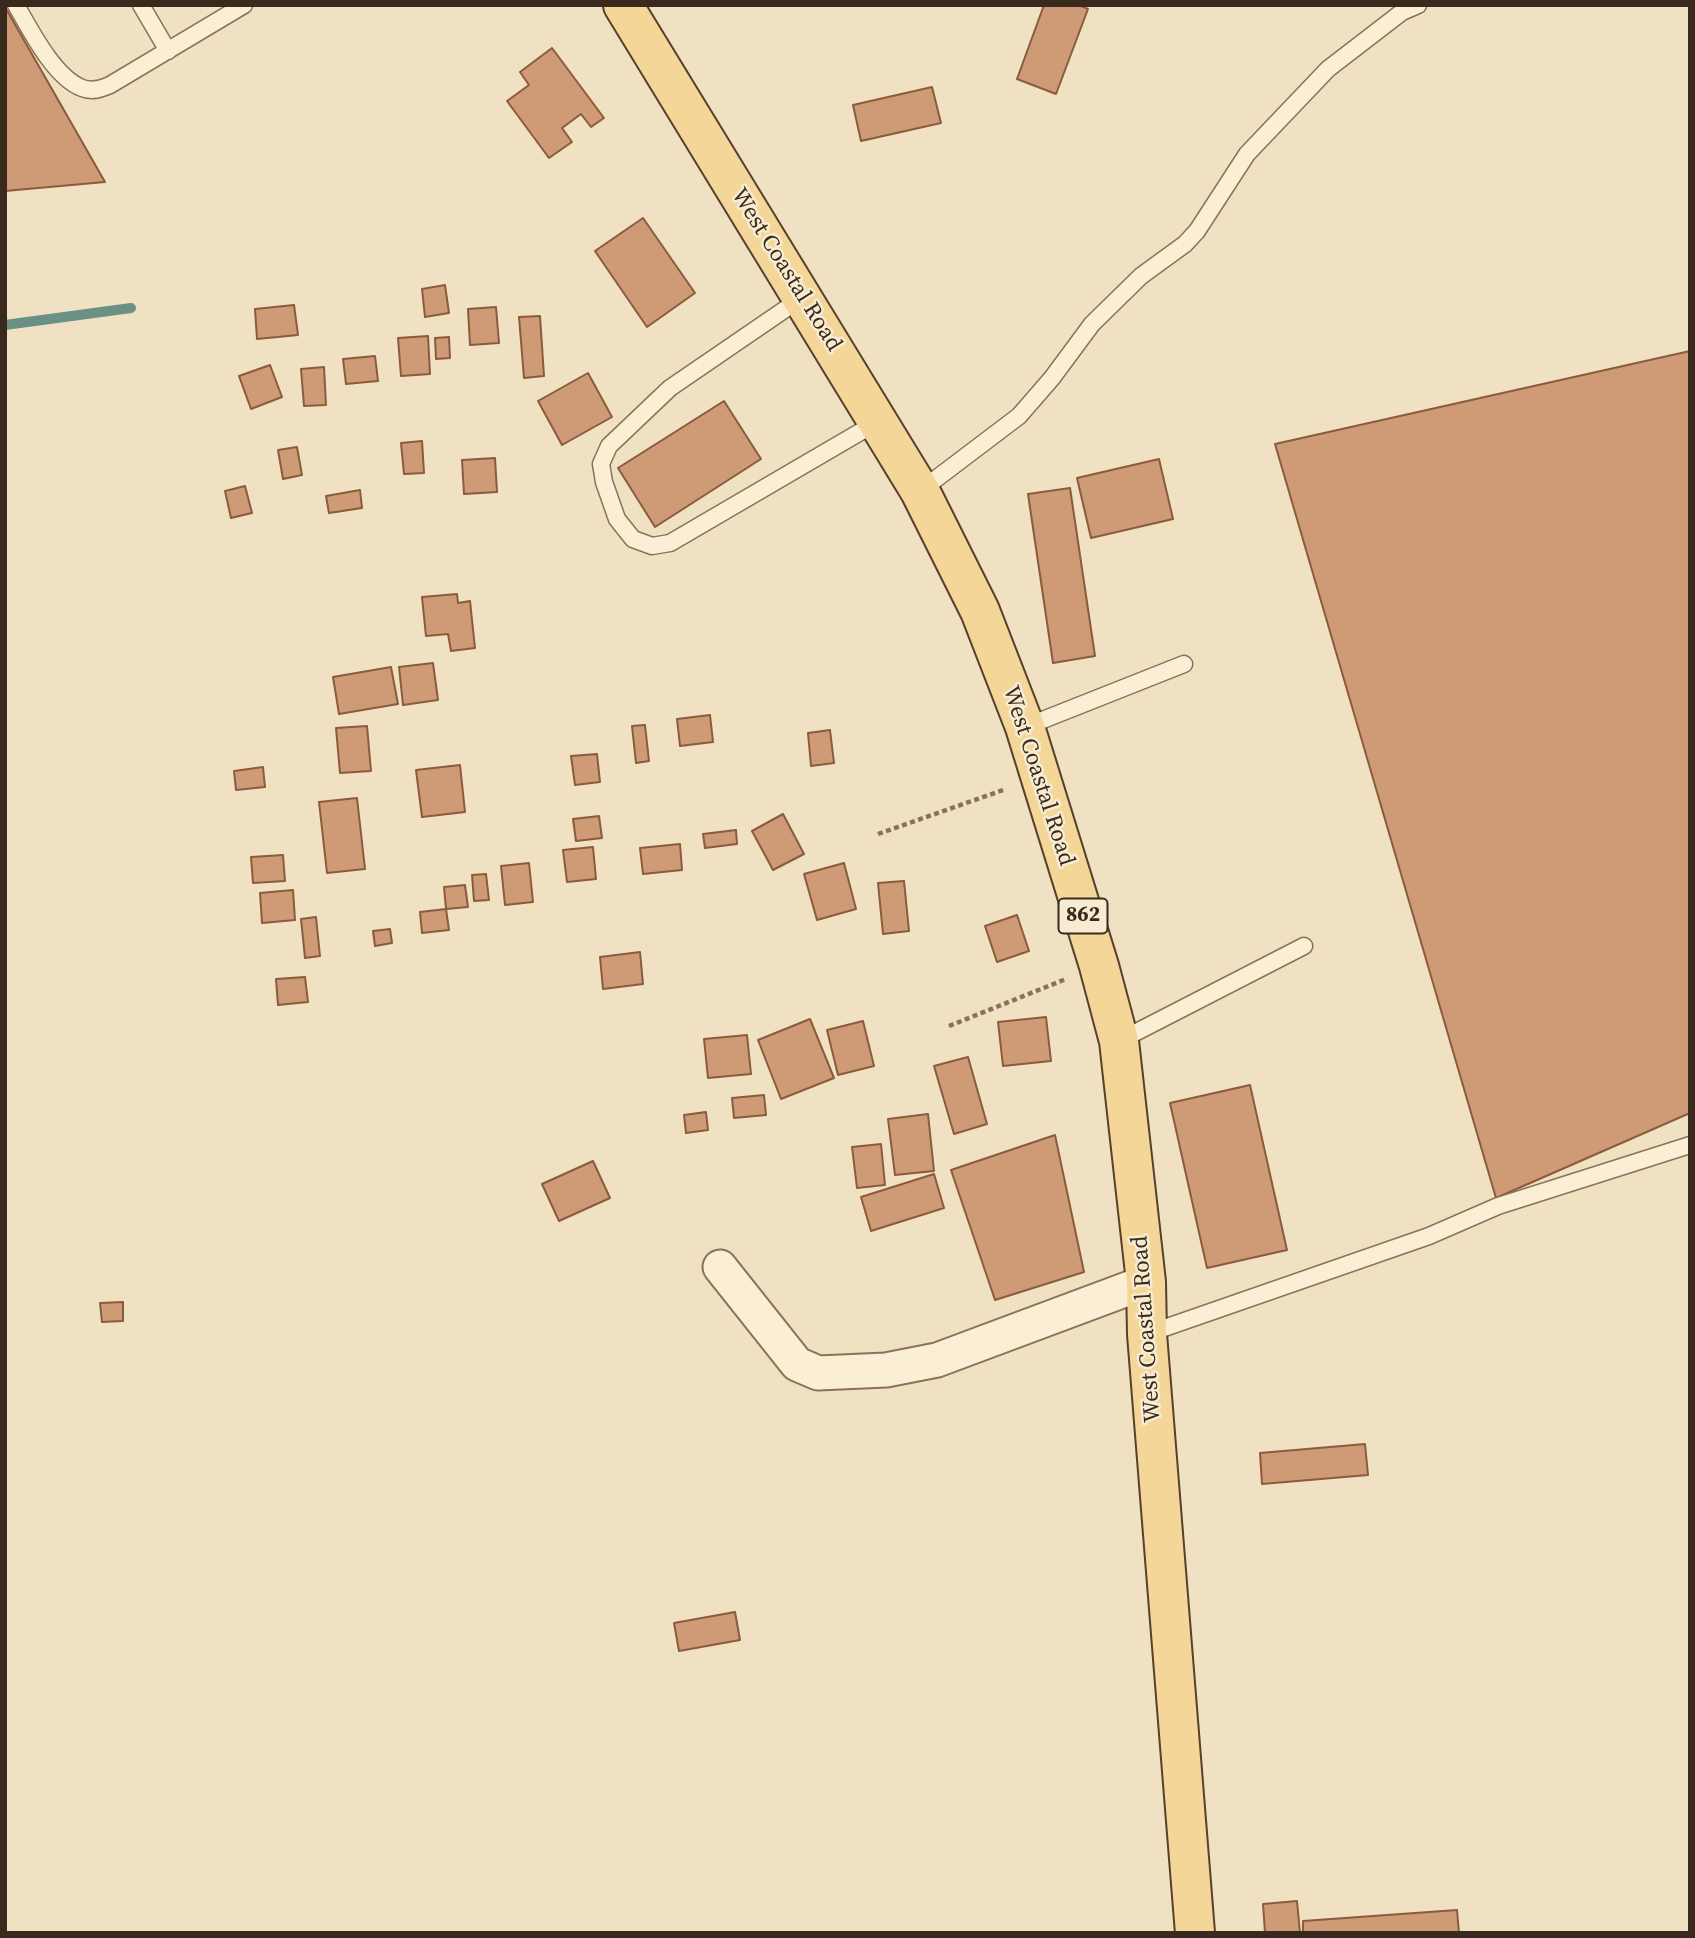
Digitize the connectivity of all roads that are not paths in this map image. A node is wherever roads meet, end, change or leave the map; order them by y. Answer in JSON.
{"nodes":[{"id":1,"x":16,"y":5,"type":"edge"},
{"id":2,"x":141,"y":5,"type":"edge"},
{"id":3,"x":244,"y":5,"type":"edge"},
{"id":4,"x":623,"y":5,"type":"edge"},
{"id":5,"x":1418,"y":5,"type":"edge"},
{"id":6,"x":168,"y":51,"type":"junction"},
{"id":7,"x":803,"y":297,"type":"junction"},
{"id":8,"x":879,"y":421,"type":"junction"},
{"id":9,"x":920,"y":491,"type":"junction"},
{"id":10,"x":1184,"y":664,"type":"dead end"},
{"id":11,"x":1026,"y":727,"type":"junction"},
{"id":12,"x":1304,"y":946,"type":"dead end"},
{"id":13,"x":1119,"y":1041,"type":"junction"},
{"id":14,"x":1690,"y":1145,"type":"edge"},
{"id":15,"x":720,"y":1267,"type":"dead end"},
{"id":16,"x":1146,"y":1282,"type":"junction"},
{"id":17,"x":1147,"y":1335,"type":"junction"},
{"id":18,"x":1195,"y":1933,"type":"edge"}],
"edges":[{"from":1,"to":6,"type":"lane"},
{"from":2,"to":6,"type":"lane"},
{"from":3,"to":6,"type":"lane"},
{"from":4,"to":7,"type":"main road","name":"West Coastal Road","number":"862"},
{"from":5,"to":9,"type":"lane"},
{"from":7,"to":8,"type":"main road","name":"West Coastal Road","number":"862"},
{"from":7,"to":8,"type":"lane"},
{"from":8,"to":9,"type":"main road","name":"West Coastal Road","number":"862"},
{"from":9,"to":11,"type":"main road","name":"West Coastal Road","number":"862"},
{"from":10,"to":11,"type":"lane"},
{"from":11,"to":13,"type":"main road","name":"West Coastal Road","number":"862"},
{"from":12,"to":13,"type":"lane"},
{"from":13,"to":16,"type":"main road","name":"West Coastal Road","number":"862"},
{"from":14,"to":17,"type":"lane"},
{"from":15,"to":16,"type":"street"},
{"from":16,"to":17,"type":"main road","name":"West Coastal Road","number":"862"},
{"from":17,"to":18,"type":"main road","name":"West Coastal Road","number":"862"}]}
